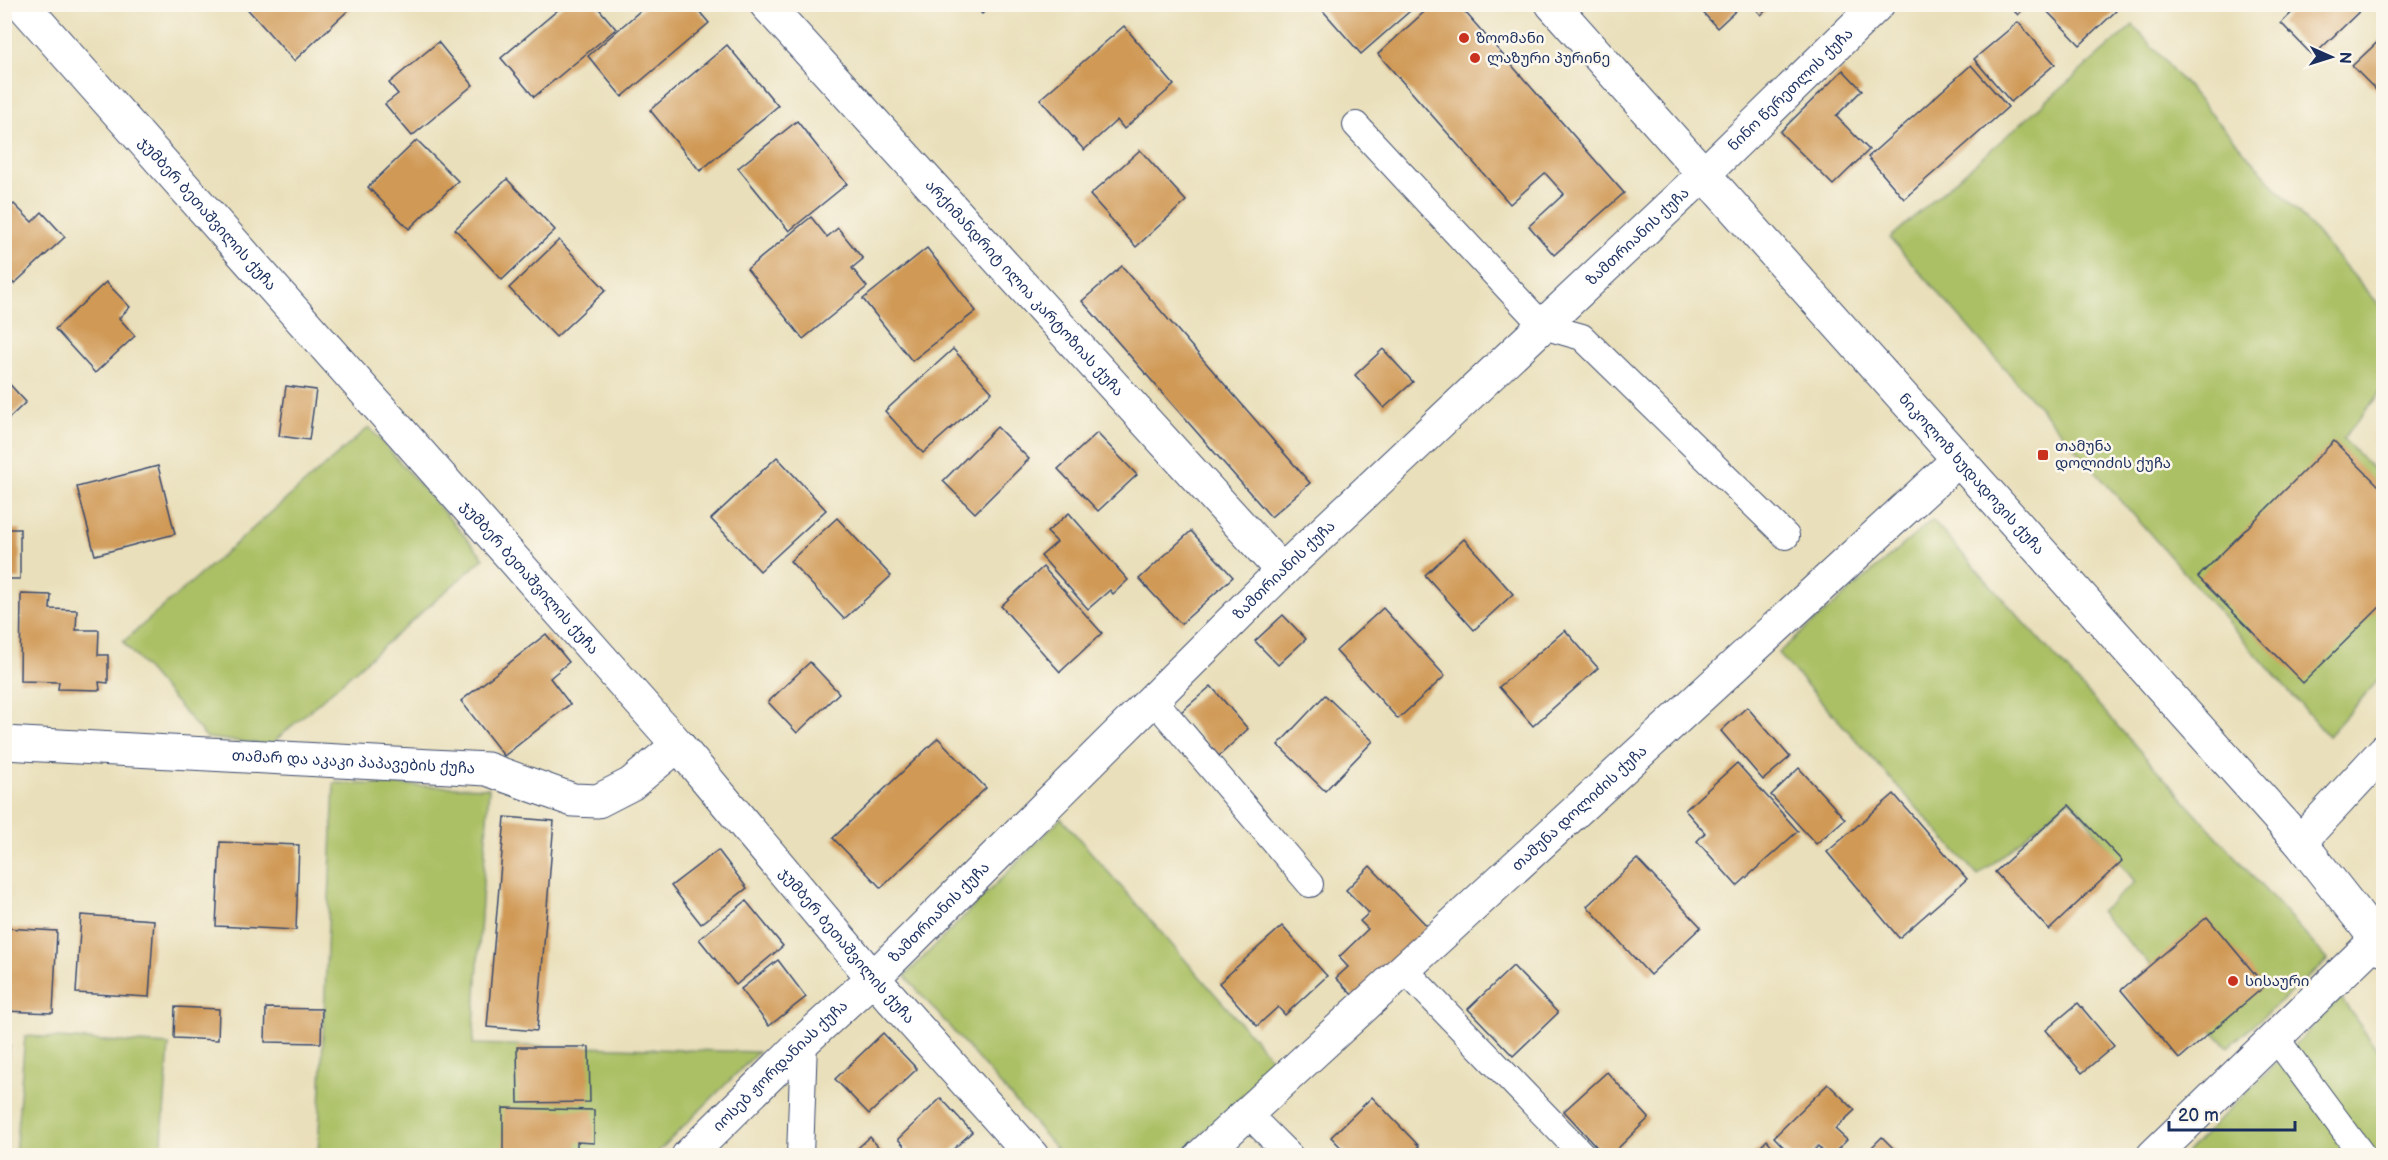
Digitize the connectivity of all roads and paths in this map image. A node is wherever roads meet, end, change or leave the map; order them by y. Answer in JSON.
{"nodes":[{"id":1,"x":22,"y":4,"type":"edge"},
{"id":2,"x":766,"y":4,"type":"edge"},
{"id":3,"x":1552,"y":4,"type":"edge"},
{"id":4,"x":1878,"y":4,"type":"edge"},
{"id":5,"x":1356,"y":125,"type":"dead end"},
{"id":6,"x":1705,"y":173,"type":"junction"},
{"id":7,"x":1543,"y":326,"type":"junction"},
{"id":8,"x":1959,"y":459,"type":"junction"},
{"id":9,"x":1786,"y":536,"type":"dead end"},
{"id":10,"x":1282,"y":571,"type":"junction"},
{"id":11,"x":1153,"y":699,"type":"junction"},
{"id":12,"x":4,"y":743,"type":"edge"},
{"id":13,"x":678,"y":745,"type":"junction"},
{"id":14,"x":2384,"y":751,"type":"edge"},
{"id":15,"x":2300,"y":842,"type":"junction"},
{"id":16,"x":1310,"y":884,"type":"dead end"},
{"id":17,"x":2380,"y":944,"type":"edge"},
{"id":18,"x":1404,"y":969,"type":"junction"},
{"id":19,"x":873,"y":978,"type":"junction"},
{"id":20,"x":2275,"y":1037,"type":"junction"},
{"id":21,"x":804,"y":1041,"type":"junction"},
{"id":22,"x":1247,"y":1113,"type":"junction"},
{"id":23,"x":688,"y":1155,"type":"edge"},
{"id":24,"x":800,"y":1155,"type":"edge"},
{"id":25,"x":1032,"y":1155,"type":"edge"},
{"id":26,"x":1201,"y":1155,"type":"edge"},
{"id":27,"x":1290,"y":1155,"type":"edge"},
{"id":28,"x":1584,"y":1155,"type":"edge"},
{"id":29,"x":2153,"y":1155,"type":"edge"},
{"id":30,"x":2363,"y":1155,"type":"edge"}],
"edges":[{"from":1,"to":13,"type":"street","name":"ჯუმბერ ბეთაშვილის ქუჩა"},
{"from":2,"to":10,"type":"street","name":"არქიმანდრიტ ილია კარტოზიას ქუჩა"},
{"from":3,"to":6,"type":"street","name":"ნიკოლოზ ხუდადოვის ქუჩა"},
{"from":4,"to":6,"type":"street","name":"ნინო წერეთლის ქუჩა"},
{"from":5,"to":7,"type":"lane"},
{"from":6,"to":7,"type":"street","name":"ზამთრიანის ქუჩა"},
{"from":6,"to":8,"type":"street","name":"ნიკოლოზ ხუდადოვის ქუჩა"},
{"from":7,"to":9,"type":"lane"},
{"from":7,"to":10,"type":"street","name":"ზამთრიანის ქუჩა"},
{"from":8,"to":15,"type":"street","name":"ნიკოლოზ ხუდადოვის ქუჩა"},
{"from":8,"to":18,"type":"street","name":"თამუნა დოლიძის ქუჩა"},
{"from":10,"to":11,"type":"street","name":"ზამთრიანის ქუჩა"},
{"from":11,"to":16,"type":"lane"},
{"from":11,"to":19,"type":"street","name":"ზამთრიანის ქუჩა"},
{"from":12,"to":13,"type":"street","name":"თამარ და აკაკი პაპავების ქუჩა"},
{"from":13,"to":19,"type":"street","name":"ჯუმბერ ბეთაშვილის ქუჩა"},
{"from":14,"to":15,"type":"street"},
{"from":15,"to":17,"type":"street","name":"ნიკოლოზ ხუდადოვის ქუჩა"},
{"from":17,"to":20,"type":"street"},
{"from":18,"to":22,"type":"street","name":"თამუნა დოლიძის ქუჩა"},
{"from":18,"to":28,"type":"lane"},
{"from":19,"to":21,"type":"street","name":"იოსებ ჟორდანიას ქუჩა"},
{"from":19,"to":25,"type":"street","name":"ჯუმბერ ბეთაშვილის ქუჩა"},
{"from":20,"to":29,"type":"street"},
{"from":20,"to":30,"type":"lane"},
{"from":21,"to":23,"type":"street","name":"იოსებ ჟორდანიას ქუჩა"},
{"from":21,"to":24,"type":"lane"},
{"from":22,"to":26,"type":"street","name":"თამუნა დოლიძის ქუჩა"},
{"from":22,"to":27,"type":"lane"}]}
